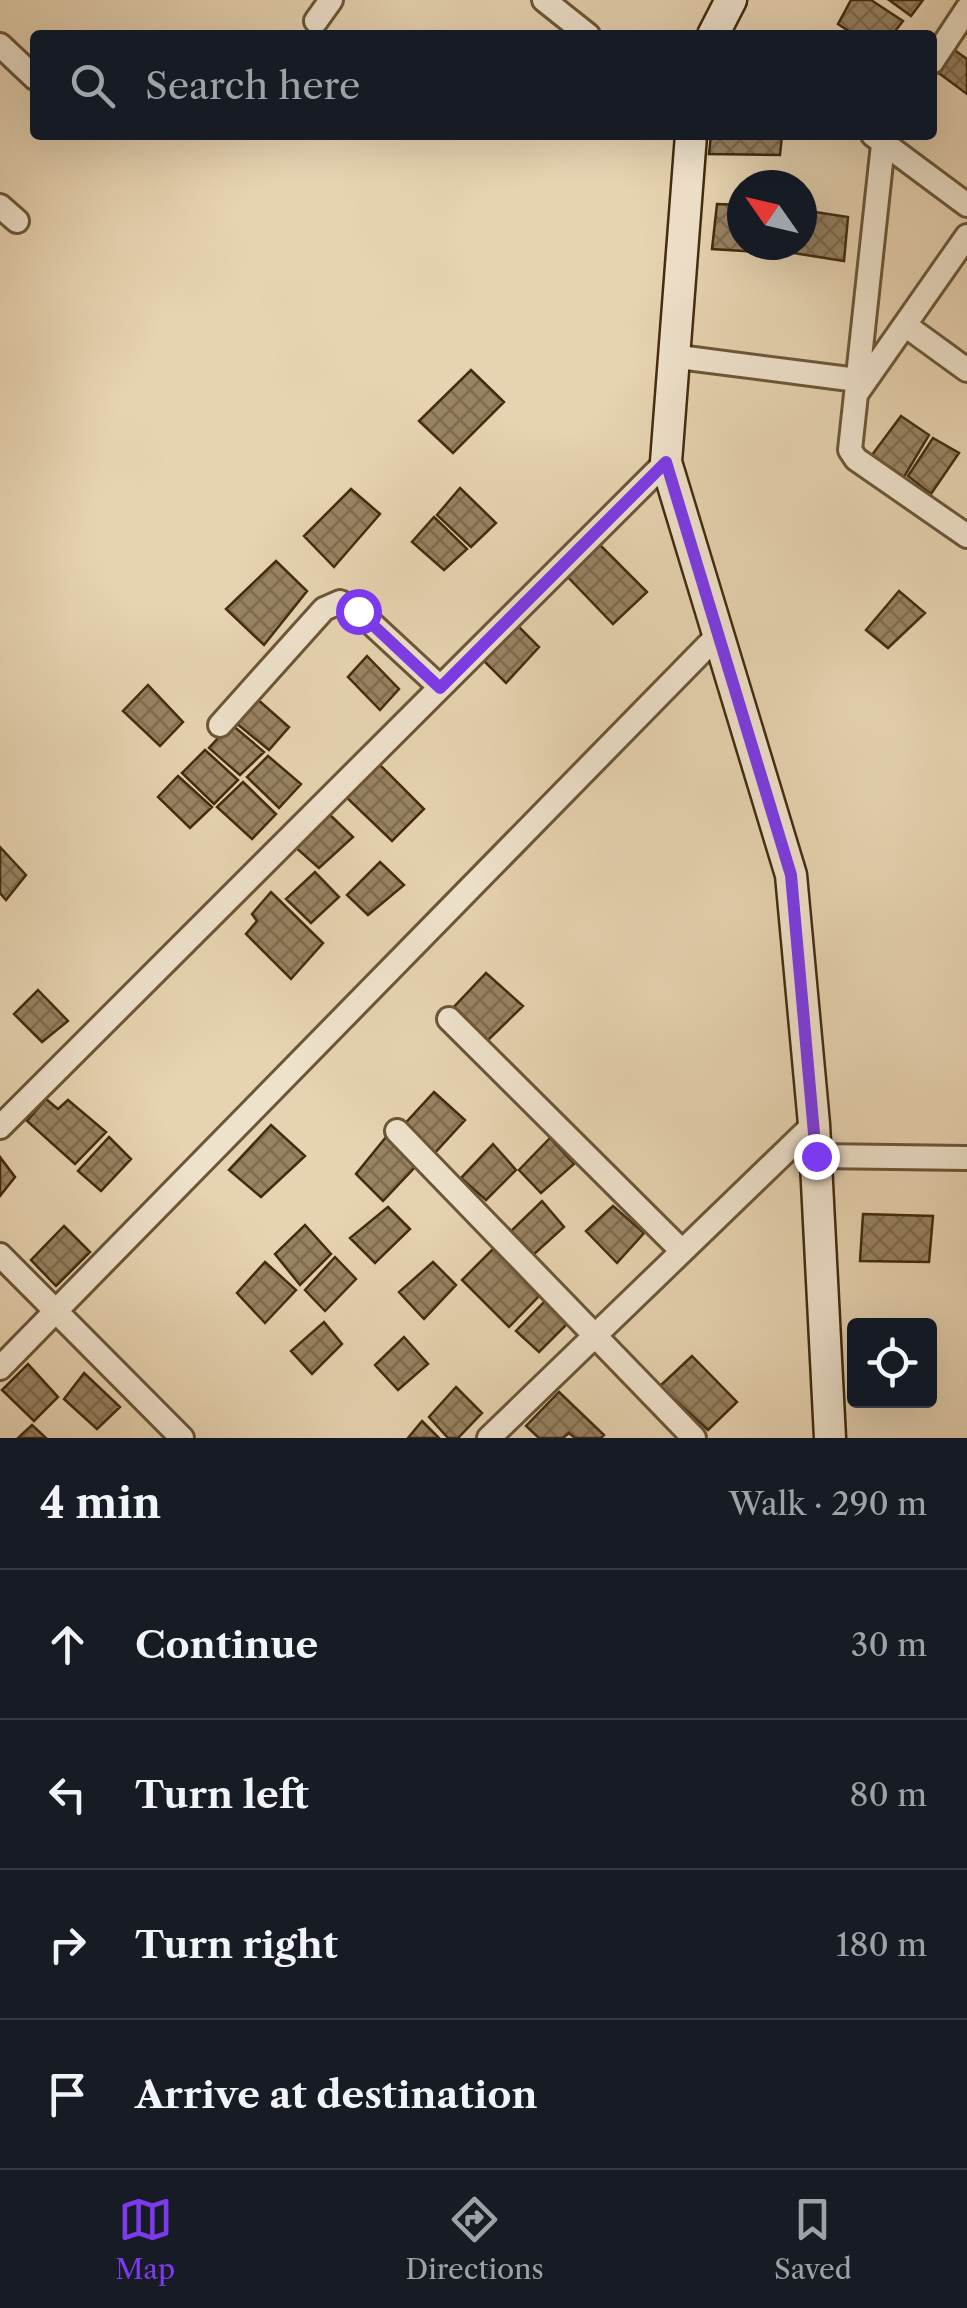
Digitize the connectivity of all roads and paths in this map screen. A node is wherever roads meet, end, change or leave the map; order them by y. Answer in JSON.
{"nodes":[{"id":1,"x":331,"y":0,"type":"edge"},
{"id":2,"x":544,"y":0,"type":"edge"},
{"id":3,"x":967,"y":9,"type":"edge"},
{"id":4,"x":316,"y":21,"type":"dead end"},
{"id":5,"x":582,"y":30,"type":"edge"},
{"id":6,"x":0,"y":44,"type":"edge"},
{"id":7,"x":937,"y":54,"type":"edge"},
{"id":8,"x":30,"y":73,"type":"edge"},
{"id":9,"x":691,"y":140,"type":"edge"},
{"id":10,"x":879,"y":140,"type":"edge"},
{"id":11,"x":883,"y":140,"type":"edge"},
{"id":12,"x":967,"y":204,"type":"edge"},
{"id":13,"x":967,"y":236,"type":"edge"},
{"id":14,"x":905,"y":326,"type":"junction"},
{"id":15,"x":671,"y":366,"type":"junction"},
{"id":16,"x":967,"y":370,"type":"edge"},
{"id":17,"x":857,"y":386,"type":"junction"},
{"id":18,"x":666,"y":452,"type":"junction"},
{"id":19,"x":967,"y":536,"type":"edge"},
{"id":20,"x":719,"y":634,"type":"junction"},
{"id":21,"x":440,"y":688,"type":"junction"},
{"id":22,"x":220,"y":725,"type":"dead end"},
{"id":23,"x":449,"y":1019,"type":"dead end"},
{"id":24,"x":814,"y":1124,"type":"junction"},
{"id":25,"x":0,"y":1127,"type":"edge"},
{"id":26,"x":397,"y":1131,"type":"dead end"},
{"id":27,"x":816,"y":1156,"type":"junction"},
{"id":28,"x":967,"y":1158,"type":"edge"},
{"id":29,"x":682,"y":1251,"type":"junction"},
{"id":30,"x":0,"y":1255,"type":"edge"},
{"id":31,"x":56,"y":1310,"type":"junction"},
{"id":32,"x":594,"y":1336,"type":"junction"},
{"id":33,"x":0,"y":1368,"type":"edge"},
{"id":34,"x":506,"y":1420,"type":"junction"},
{"id":35,"x":182,"y":1438,"type":"edge"},
{"id":36,"x":490,"y":1438,"type":"edge"},
{"id":37,"x":524,"y":1438,"type":"edge"},
{"id":38,"x":694,"y":1438,"type":"edge"},
{"id":39,"x":830,"y":1438,"type":"edge"}],
"edges":[{"from":1,"to":4,"type":"street"},
{"from":2,"to":5,"type":"street"},
{"from":3,"to":7,"type":"street"},
{"from":6,"to":8,"type":"street"},
{"from":9,"to":15,"type":"street"},
{"from":10,"to":17,"type":"street"},
{"from":11,"to":12,"type":"street"},
{"from":13,"to":14,"type":"street"},
{"from":14,"to":16,"type":"street"},
{"from":14,"to":17,"type":"street"},
{"from":15,"to":17,"type":"street"},
{"from":15,"to":18,"type":"street"},
{"from":17,"to":19,"type":"street"},
{"from":18,"to":20,"type":"street"},
{"from":18,"to":21,"type":"street"},
{"from":20,"to":24,"type":"street"},
{"from":20,"to":31,"type":"street"},
{"from":21,"to":22,"type":"street"},
{"from":21,"to":25,"type":"street"},
{"from":23,"to":29,"type":"street"},
{"from":24,"to":27,"type":"street"},
{"from":24,"to":29,"type":"street"},
{"from":26,"to":32,"type":"street"},
{"from":27,"to":28,"type":"street"},
{"from":27,"to":39,"type":"street"},
{"from":29,"to":32,"type":"street"},
{"from":30,"to":31,"type":"street"},
{"from":31,"to":33,"type":"street"},
{"from":31,"to":35,"type":"street"},
{"from":32,"to":34,"type":"street"},
{"from":32,"to":38,"type":"street"},
{"from":34,"to":36,"type":"street"},
{"from":34,"to":37,"type":"street"}]}
